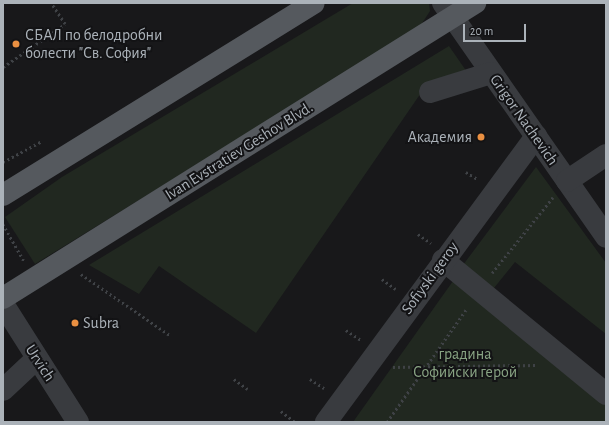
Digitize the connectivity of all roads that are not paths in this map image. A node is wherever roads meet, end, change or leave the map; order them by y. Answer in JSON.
{"nodes":[{"id":1,"x":314,"y":3,"type":"edge"},
{"id":2,"x":475,"y":3,"type":"edge"},
{"id":3,"x":448,"y":10,"type":"edge"},
{"id":4,"x":491,"y":73,"type":"junction"},
{"id":5,"x":430,"y":92,"type":"dead end"},
{"id":6,"x":536,"y":136,"type":"junction"},
{"id":7,"x":606,"y":155,"type":"edge"},
{"id":8,"x":566,"y":181,"type":"junction"},
{"id":9,"x":3,"y":195,"type":"edge"},
{"id":10,"x":606,"y":237,"type":"edge"},
{"id":11,"x":438,"y":253,"type":"junction"},
{"id":12,"x":3,"y":298,"type":"edge"},
{"id":13,"x":3,"y":304,"type":"edge"},
{"id":14,"x":36,"y":359,"type":"junction"},
{"id":15,"x":3,"y":390,"type":"edge"},
{"id":16,"x":606,"y":394,"type":"edge"},
{"id":17,"x":78,"y":422,"type":"edge"},
{"id":18,"x":326,"y":422,"type":"edge"}],
"edges":[{"from":1,"to":9,"type":"main road"},
{"from":2,"to":3,"type":"main road","name":"Ivan Evstratiev Geshov Blvd."},
{"from":3,"to":4,"type":"street","name":"Grigor Nachevich"},
{"from":3,"to":12,"type":"main road","name":"Ivan Evstratiev Geshov Blvd."},
{"from":4,"to":5,"type":"street"},
{"from":4,"to":6,"type":"street","name":"Grigor Nachevich"},
{"from":6,"to":8,"type":"street","name":"Grigor Nachevich"},
{"from":6,"to":11,"type":"street","name":"Sofiyski geroy"},
{"from":7,"to":8,"type":"street"},
{"from":8,"to":10,"type":"street","name":"Grigor Nachevich"},
{"from":11,"to":16,"type":"street"},
{"from":11,"to":18,"type":"street","name":"Sofiyski geroy"},
{"from":13,"to":14,"type":"street","name":"Urvich"},
{"from":14,"to":15,"type":"street"},
{"from":14,"to":17,"type":"street","name":"Urvich"}]}
